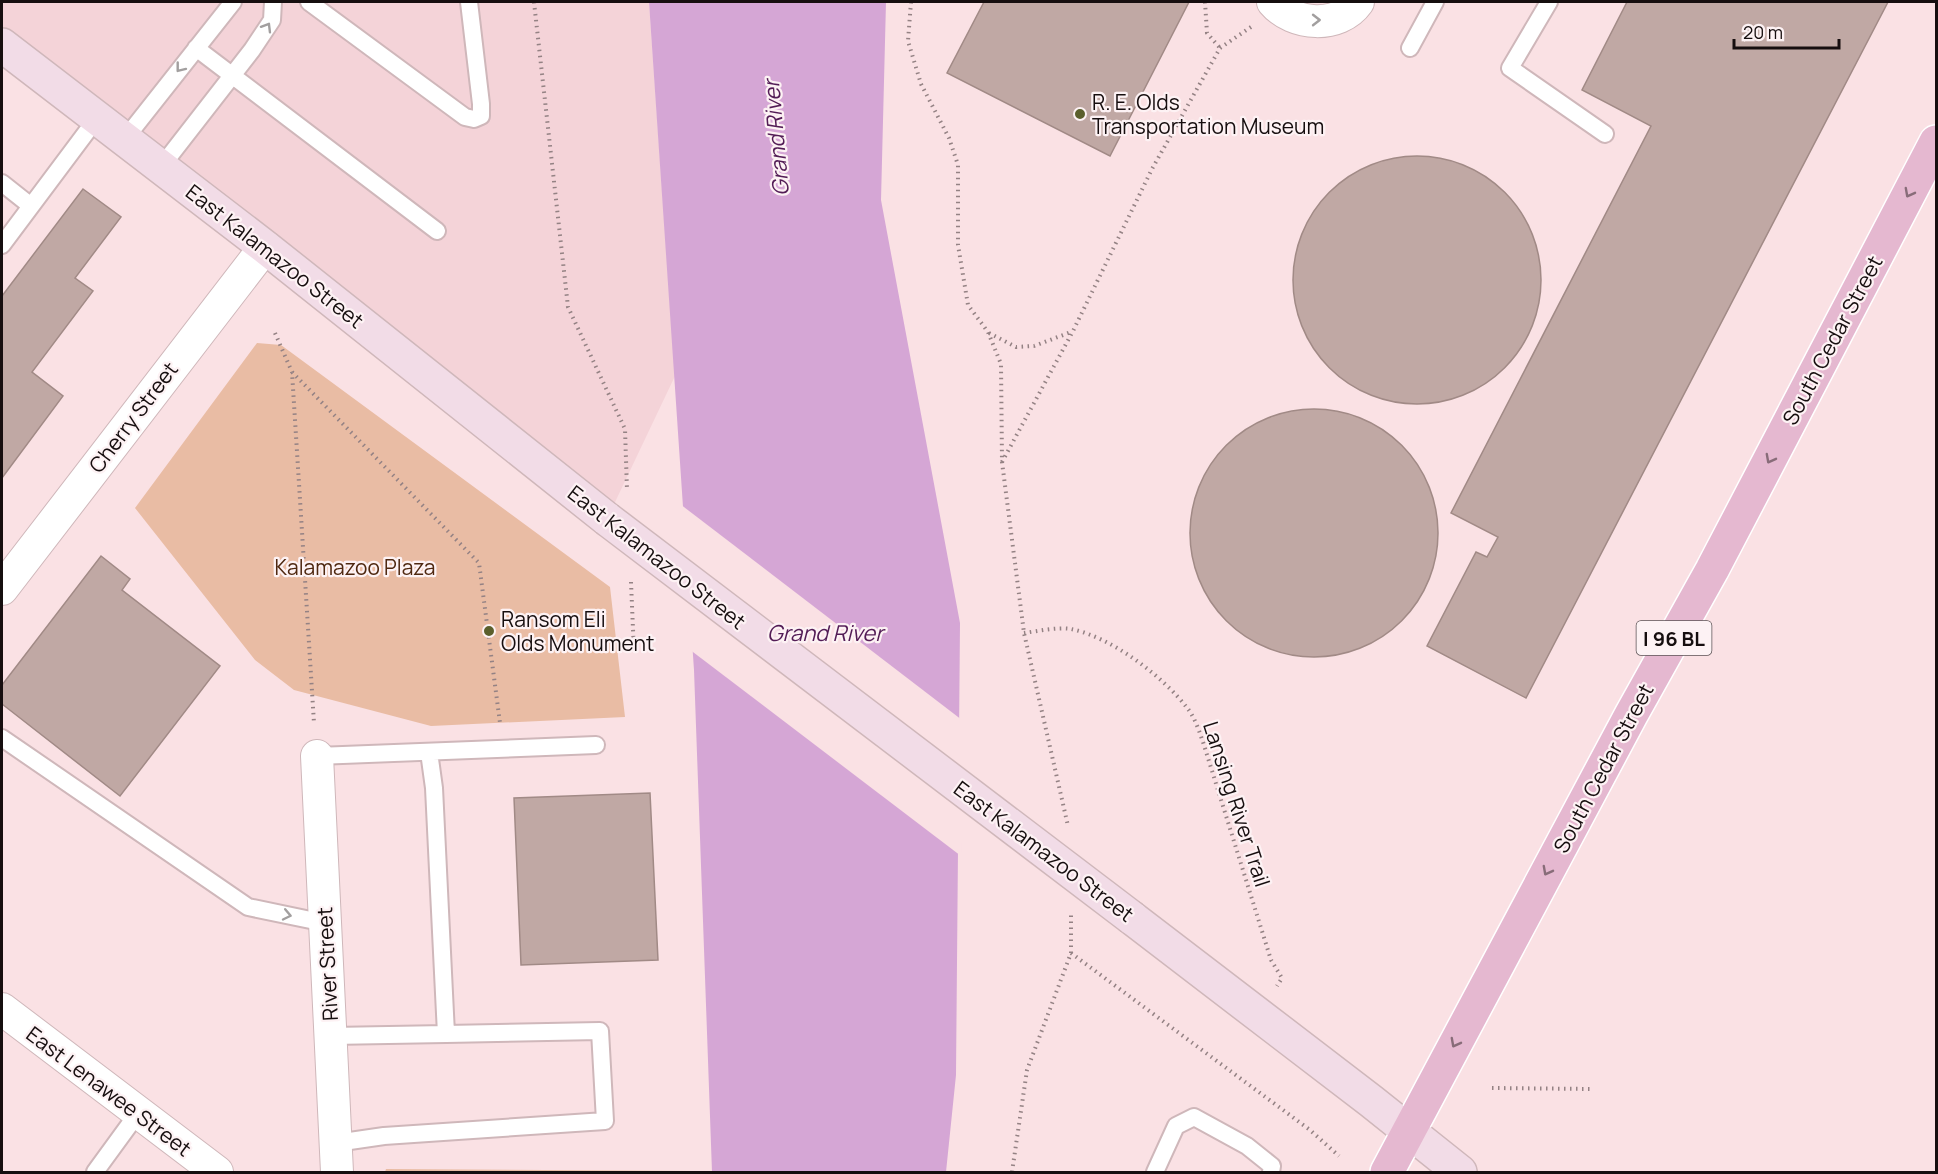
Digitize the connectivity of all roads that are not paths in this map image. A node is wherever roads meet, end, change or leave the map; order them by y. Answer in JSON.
{"nodes":[{"id":1,"x":233,"y":2,"type":"edge"},
{"id":2,"x":273,"y":2,"type":"edge"},
{"id":3,"x":309,"y":2,"type":"edge"},
{"id":4,"x":469,"y":2,"type":"edge"},
{"id":5,"x":1358,"y":2,"type":"edge"},
{"id":6,"x":1435,"y":2,"type":"edge"},
{"id":7,"x":1549,"y":2,"type":"edge"},
{"id":8,"x":1276,"y":5,"type":"edge"},
{"id":9,"x":2,"y":45,"type":"edge"},
{"id":10,"x":196,"y":48,"type":"junction"},
{"id":11,"x":1410,"y":48,"type":"dead end"},
{"id":12,"x":232,"y":76,"type":"junction"},
{"id":13,"x":97,"y":118,"type":"junction"},
{"id":14,"x":1605,"y":134,"type":"dead end"},
{"id":15,"x":124,"y":140,"type":"junction"},
{"id":16,"x":1936,"y":142,"type":"edge"},
{"id":17,"x":161,"y":167,"type":"junction"},
{"id":18,"x":2,"y":183,"type":"edge"},
{"id":19,"x":31,"y":206,"type":"junction"},
{"id":20,"x":437,"y":231,"type":"dead end"},
{"id":21,"x":2,"y":245,"type":"edge"},
{"id":22,"x":265,"y":247,"type":"junction"},
{"id":23,"x":2,"y":589,"type":"edge"},
{"id":24,"x":2,"y":738,"type":"edge"},
{"id":25,"x":596,"y":745,"type":"dead end"},
{"id":26,"x":429,"y":752,"type":"junction"},
{"id":27,"x":317,"y":756,"type":"joint"},
{"id":28,"x":325,"y":923,"type":"junction"},
{"id":29,"x":2,"y":1009,"type":"edge"},
{"id":30,"x":446,"y":1034,"type":"junction"},
{"id":31,"x":331,"y":1036,"type":"junction"},
{"id":32,"x":138,"y":1113,"type":"junction"},
{"id":33,"x":1408,"y":1131,"type":"junction"},
{"id":34,"x":337,"y":1158,"type":"edge"},
{"id":35,"x":95,"y":1173,"type":"edge"},
{"id":36,"x":217,"y":1173,"type":"edge"},
{"id":37,"x":1155,"y":1173,"type":"edge"},
{"id":38,"x":1271,"y":1173,"type":"edge"},
{"id":39,"x":1387,"y":1173,"type":"edge"},
{"id":40,"x":1460,"y":1173,"type":"edge"}],
"edges":[{"from":1,"to":10,"type":"lane"},
{"from":12,"to":2,"type":"lane","one_way":true},
{"from":3,"to":4,"type":"lane"},
{"from":8,"to":5,"type":"street","one_way":true},
{"from":6,"to":11,"type":"lane"},
{"from":7,"to":14,"type":"lane"},
{"from":9,"to":13,"type":"street","name":"East Kalamazoo Street"},
{"from":10,"to":12,"type":"lane"},
{"from":10,"to":15,"type":"lane","one_way":true},
{"from":12,"to":17,"type":"lane"},
{"from":12,"to":20,"type":"lane"},
{"from":13,"to":15,"type":"street","name":"East Kalamazoo Street"},
{"from":13,"to":19,"type":"lane"},
{"from":15,"to":17,"type":"street","name":"East Kalamazoo Street"},
{"from":16,"to":33,"type":"main road","name":"South Cedar Street","number":"I 96 BL","one_way":true},
{"from":17,"to":22,"type":"street","name":"East Kalamazoo Street"},
{"from":18,"to":19,"type":"lane"},
{"from":19,"to":21,"type":"lane"},
{"from":22,"to":23,"type":"street","name":"Cherry Street"},
{"from":22,"to":33,"type":"street","name":"East Kalamazoo Street","bridge":true},
{"from":24,"to":28,"type":"lane","one_way":true},
{"from":25,"to":26,"type":"lane"},
{"from":26,"to":27,"type":"lane"},
{"from":26,"to":30,"type":"lane"},
{"from":27,"to":28,"type":"street","name":"River Street"},
{"from":28,"to":31,"type":"street","name":"River Street"},
{"from":29,"to":32,"type":"street","name":"East Lenawee Street"},
{"from":30,"to":31,"type":"lane"},
{"from":30,"to":34,"type":"lane"},
{"from":31,"to":34,"type":"street","name":"River Street"},
{"from":32,"to":35,"type":"lane"},
{"from":32,"to":36,"type":"street","name":"East Lenawee Street"},
{"from":33,"to":39,"type":"main road","name":"South Cedar Street","number":"I 96 BL"},
{"from":33,"to":40,"type":"street","name":"East Kalamazoo Street"},
{"from":37,"to":38,"type":"lane"}]}
